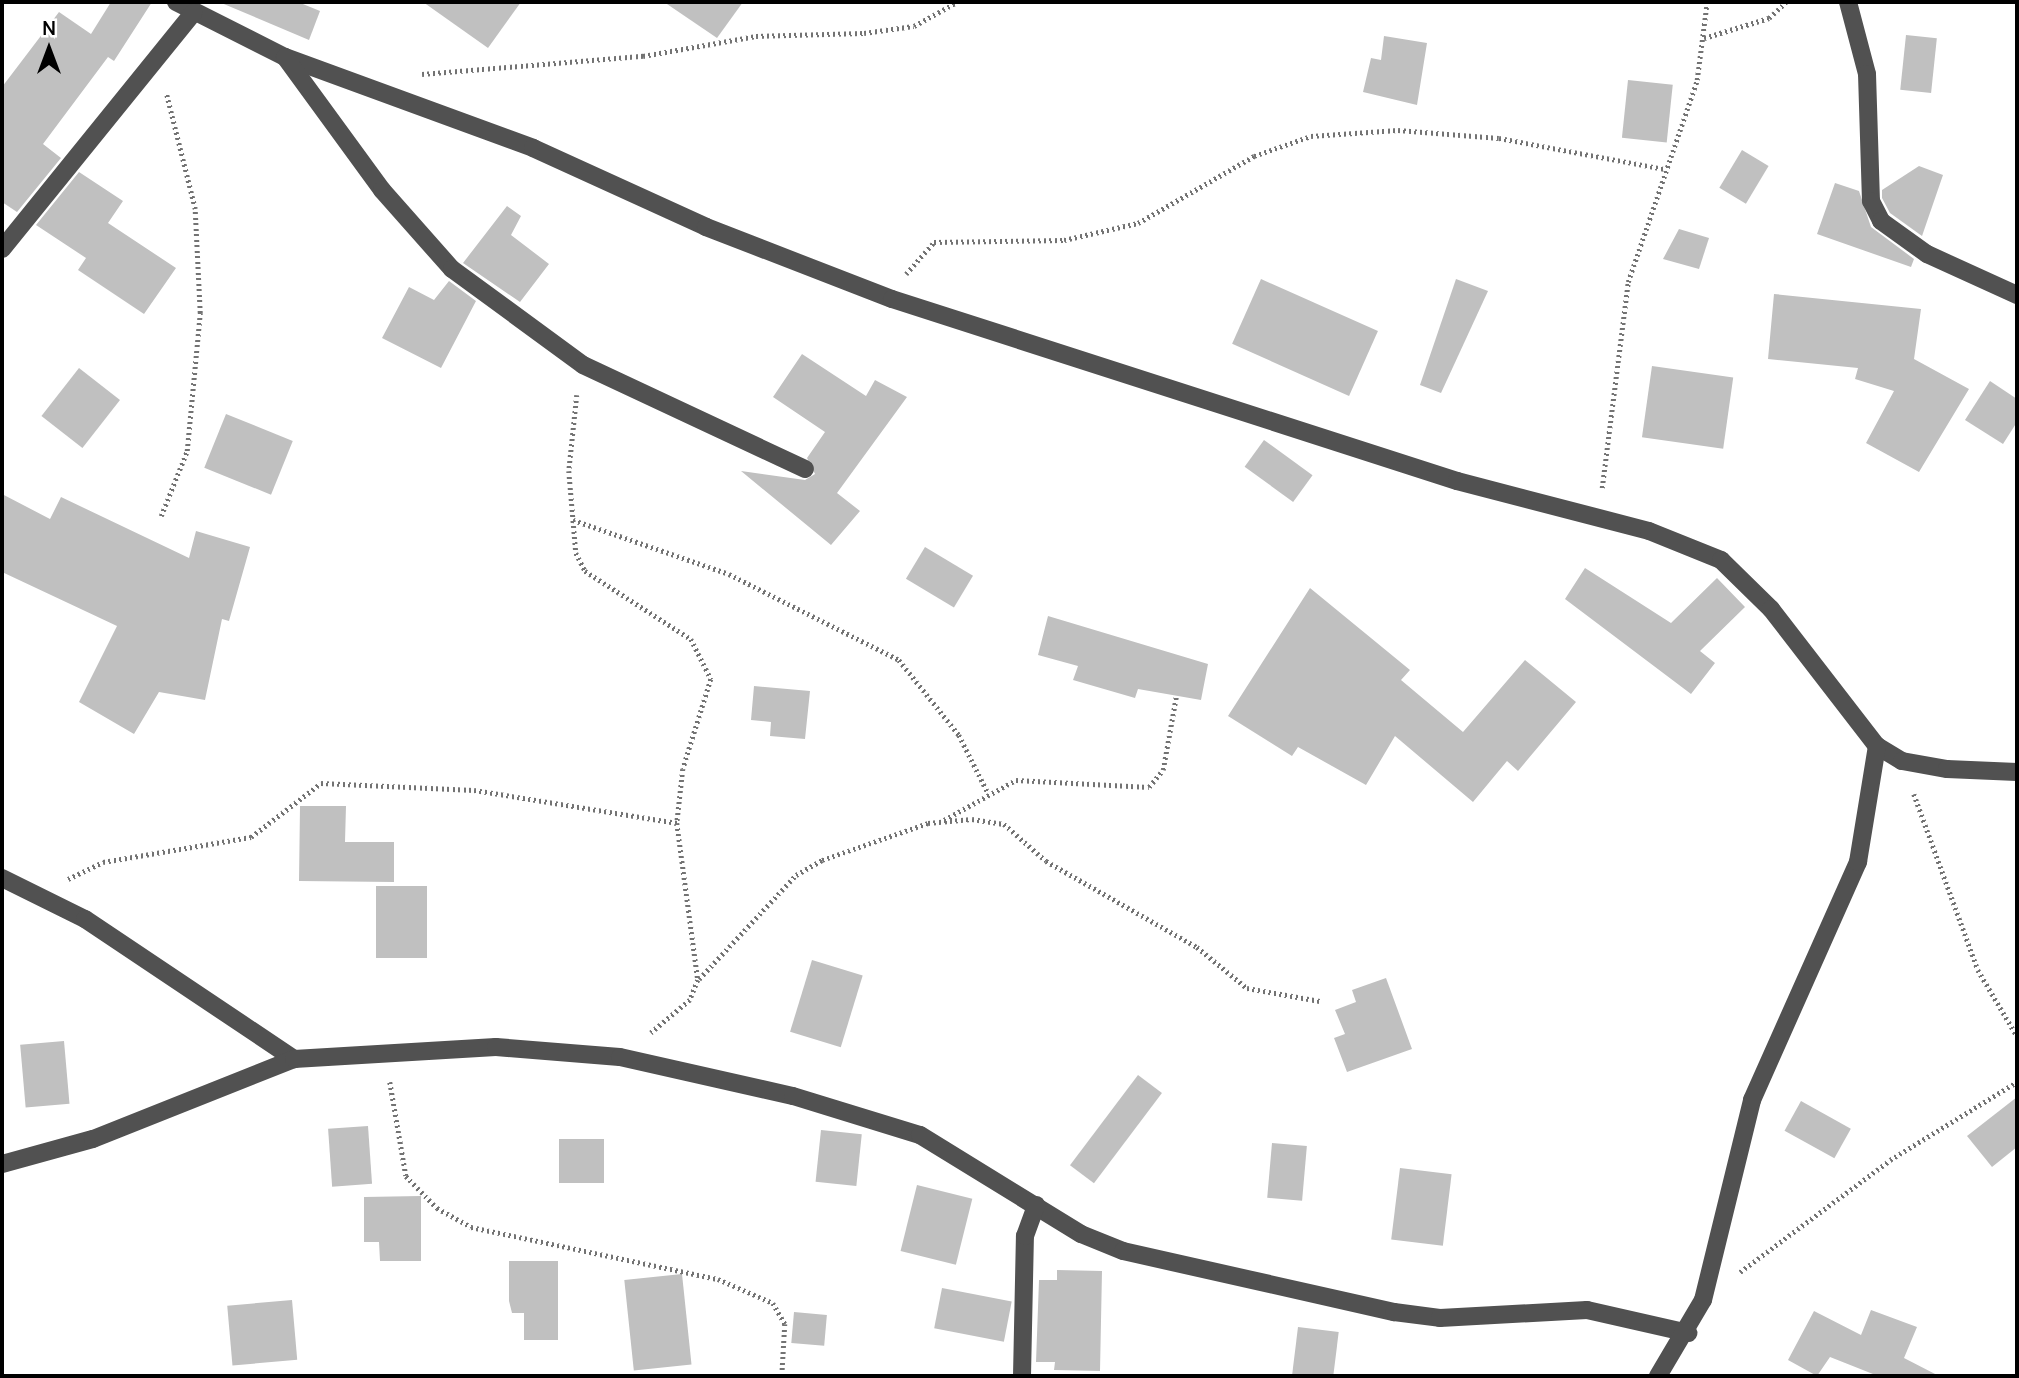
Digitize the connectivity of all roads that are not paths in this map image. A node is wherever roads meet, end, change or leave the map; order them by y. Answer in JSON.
{"nodes":[{"id":1,"x":176,"y":2,"type":"edge"},
{"id":2,"x":1848,"y":2,"type":"edge"},
{"id":3,"x":193,"y":13,"type":"junction"},
{"id":4,"x":285,"y":57,"type":"junction"},
{"id":5,"x":2,"y":249,"type":"edge"},
{"id":6,"x":2017,"y":295,"type":"edge"},
{"id":7,"x":805,"y":469,"type":"dead end"},
{"id":8,"x":1877,"y":746,"type":"junction"},
{"id":9,"x":2017,"y":772,"type":"edge"},
{"id":10,"x":2,"y":878,"type":"edge"},
{"id":11,"x":294,"y":1059,"type":"junction"},
{"id":12,"x":2,"y":1164,"type":"edge"},
{"id":13,"x":1036,"y":1205,"type":"junction"},
{"id":14,"x":1688,"y":1333,"type":"junction"},
{"id":15,"x":1022,"y":1376,"type":"edge"},
{"id":16,"x":1658,"y":1376,"type":"edge"}],
"edges":[{"from":1,"to":3,"type":"street"},
{"from":2,"to":6,"type":"street"},
{"from":3,"to":4,"type":"street"},
{"from":3,"to":5,"type":"street"},
{"from":4,"to":7,"type":"street"},
{"from":4,"to":8,"type":"street"},
{"from":8,"to":9,"type":"street"},
{"from":8,"to":14,"type":"street"},
{"from":10,"to":11,"type":"street"},
{"from":11,"to":12,"type":"street"},
{"from":11,"to":13,"type":"street"},
{"from":13,"to":14,"type":"street"},
{"from":13,"to":15,"type":"street"},
{"from":14,"to":16,"type":"street"}]}
